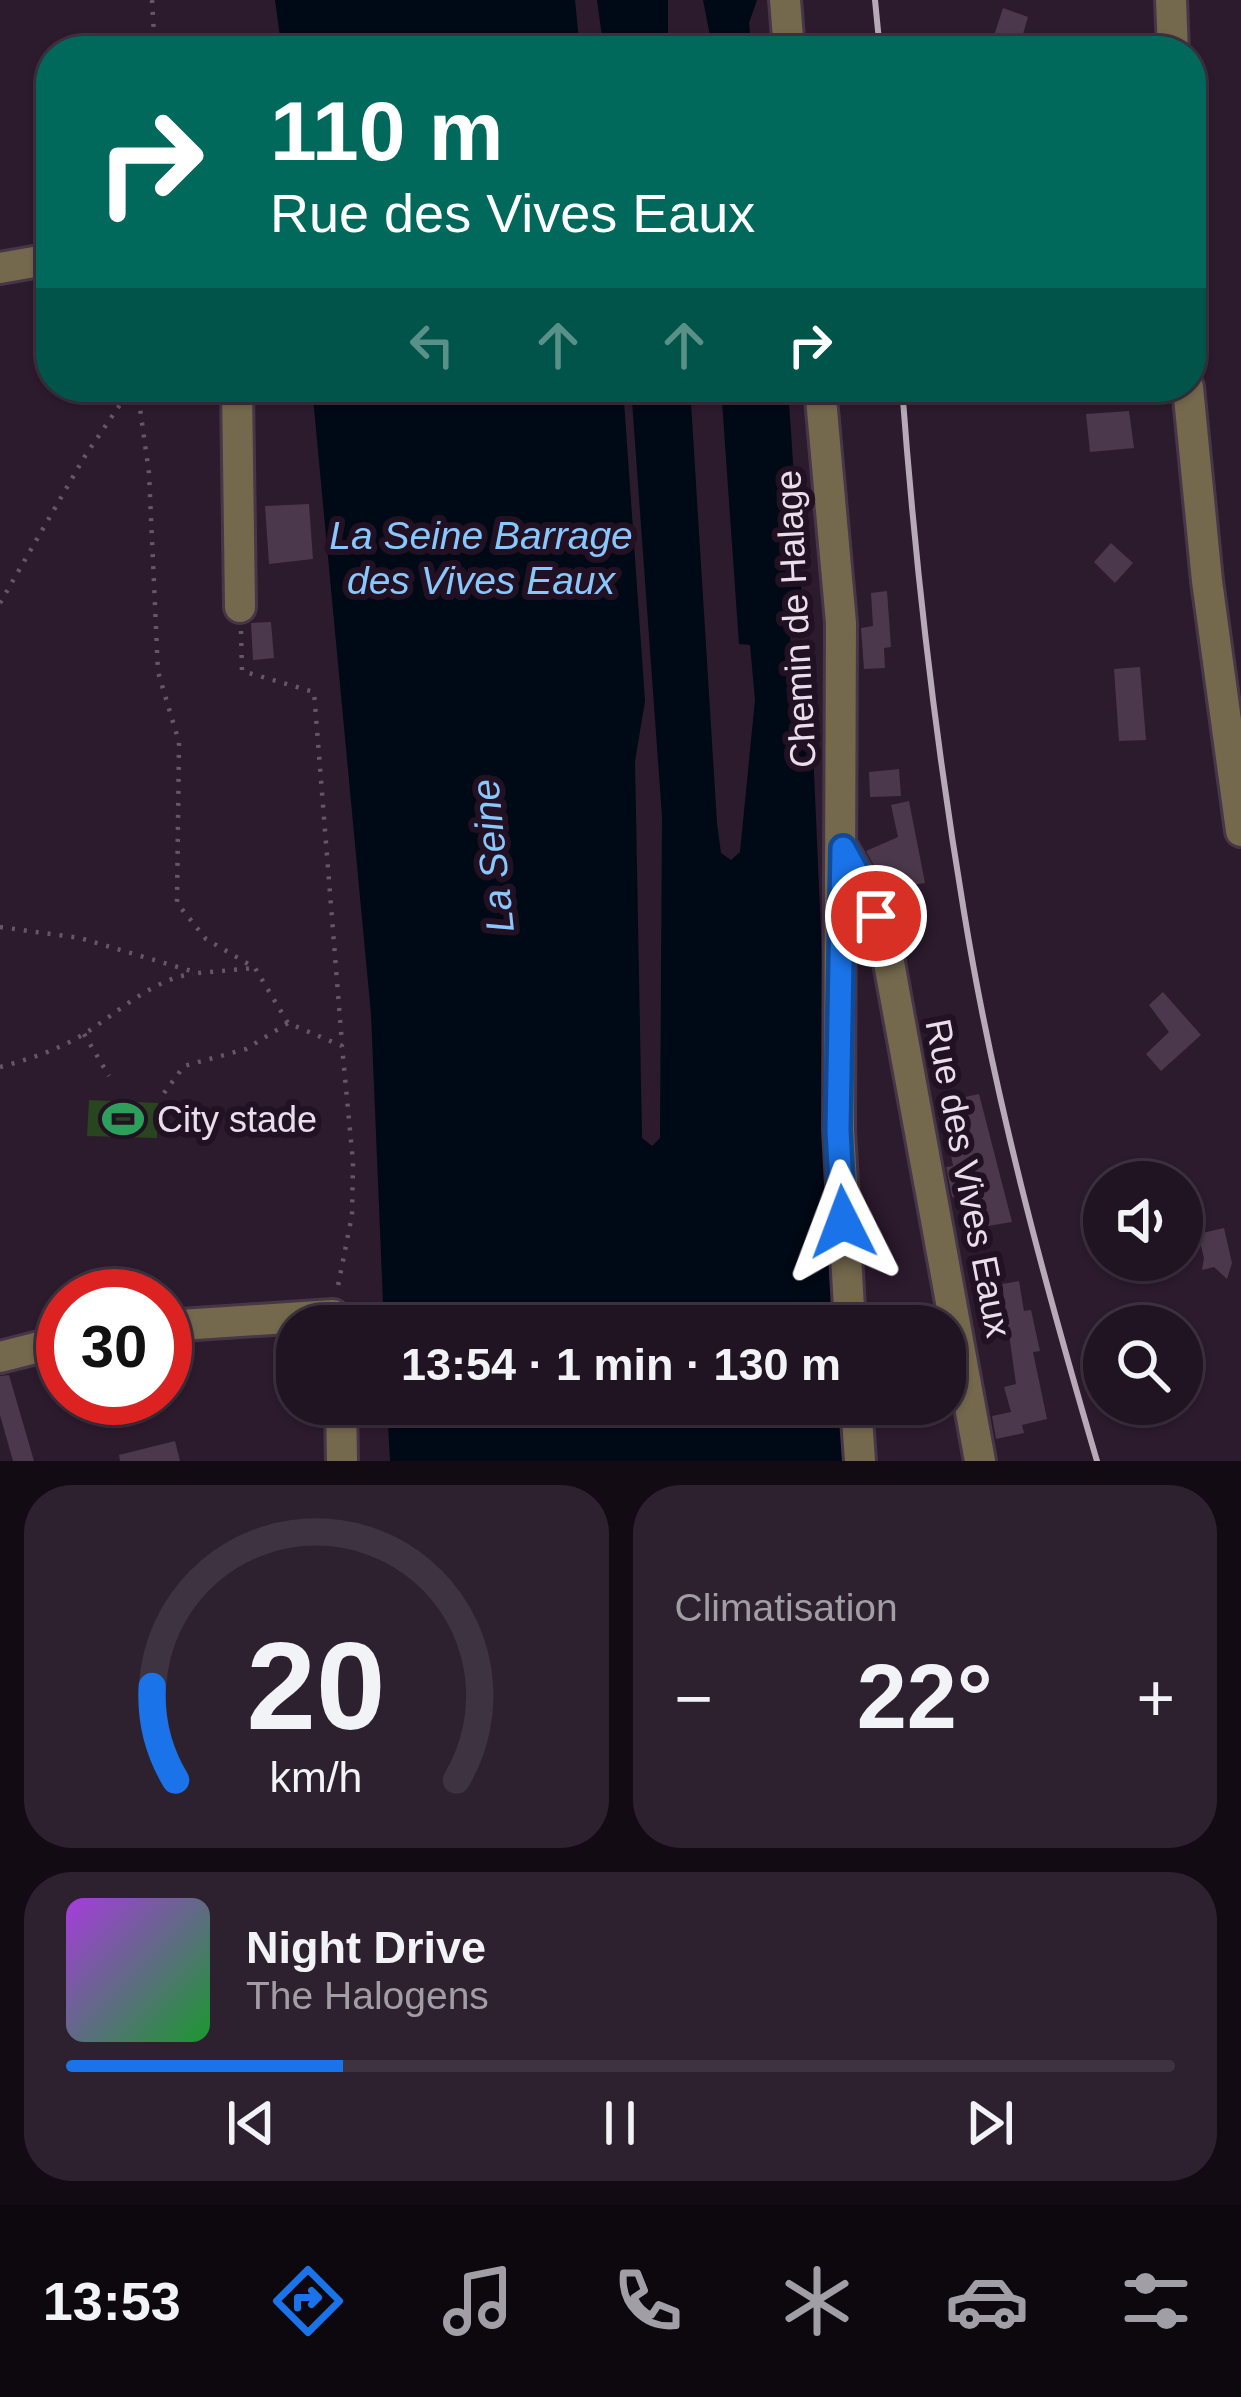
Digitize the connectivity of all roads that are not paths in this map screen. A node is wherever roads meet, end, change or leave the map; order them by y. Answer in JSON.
{"nodes":[{"id":1,"x":785,"y":0,"type":"edge"},
{"id":2,"x":1171,"y":0,"type":"edge"},
{"id":3,"x":788,"y":36,"type":"edge"},
{"id":4,"x":1172,"y":36,"type":"edge"},
{"id":5,"x":36,"y":262,"type":"edge"},
{"id":6,"x":0,"y":268,"type":"edge"},
{"id":7,"x":249,"y":402,"type":"edge"},
{"id":8,"x":821,"y":402,"type":"edge"},
{"id":9,"x":1190,"y":402,"type":"edge"},
{"id":10,"x":241,"y":608,"type":"road end"},
{"id":11,"x":1241,"y":831,"type":"edge"},
{"id":12,"x":843,"y":848,"type":"junction"},
{"id":13,"x":849,"y":1305,"type":"edge"},
{"id":14,"x":276,"y":1322,"type":"edge"},
{"id":15,"x":192,"y":1325,"type":"edge"},
{"id":16,"x":36,"y":1348,"type":"edge"},
{"id":17,"x":0,"y":1358,"type":"edge"},
{"id":18,"x":341,"y":1425,"type":"edge"},
{"id":19,"x":857,"y":1425,"type":"edge"},
{"id":20,"x":342,"y":1461,"type":"edge"},
{"id":21,"x":860,"y":1461,"type":"edge"},
{"id":22,"x":980,"y":1461,"type":"edge"}],
"edges":[{"from":1,"to":3,"type":"street"},
{"from":2,"to":4,"type":"street"},
{"from":5,"to":6,"type":"street"},
{"from":7,"to":10,"type":"street"},
{"from":8,"to":12,"type":"street","name":"Chemin de Halage"},
{"from":9,"to":11,"type":"street"},
{"from":12,"to":13,"type":"street","name":"Chemin de Halage"},
{"from":12,"to":22,"type":"street","name":"Rue des Vives Eaux"},
{"from":14,"to":15,"type":"street"},
{"from":16,"to":17,"type":"street"},
{"from":18,"to":20,"type":"street"},
{"from":19,"to":21,"type":"street"}]}
